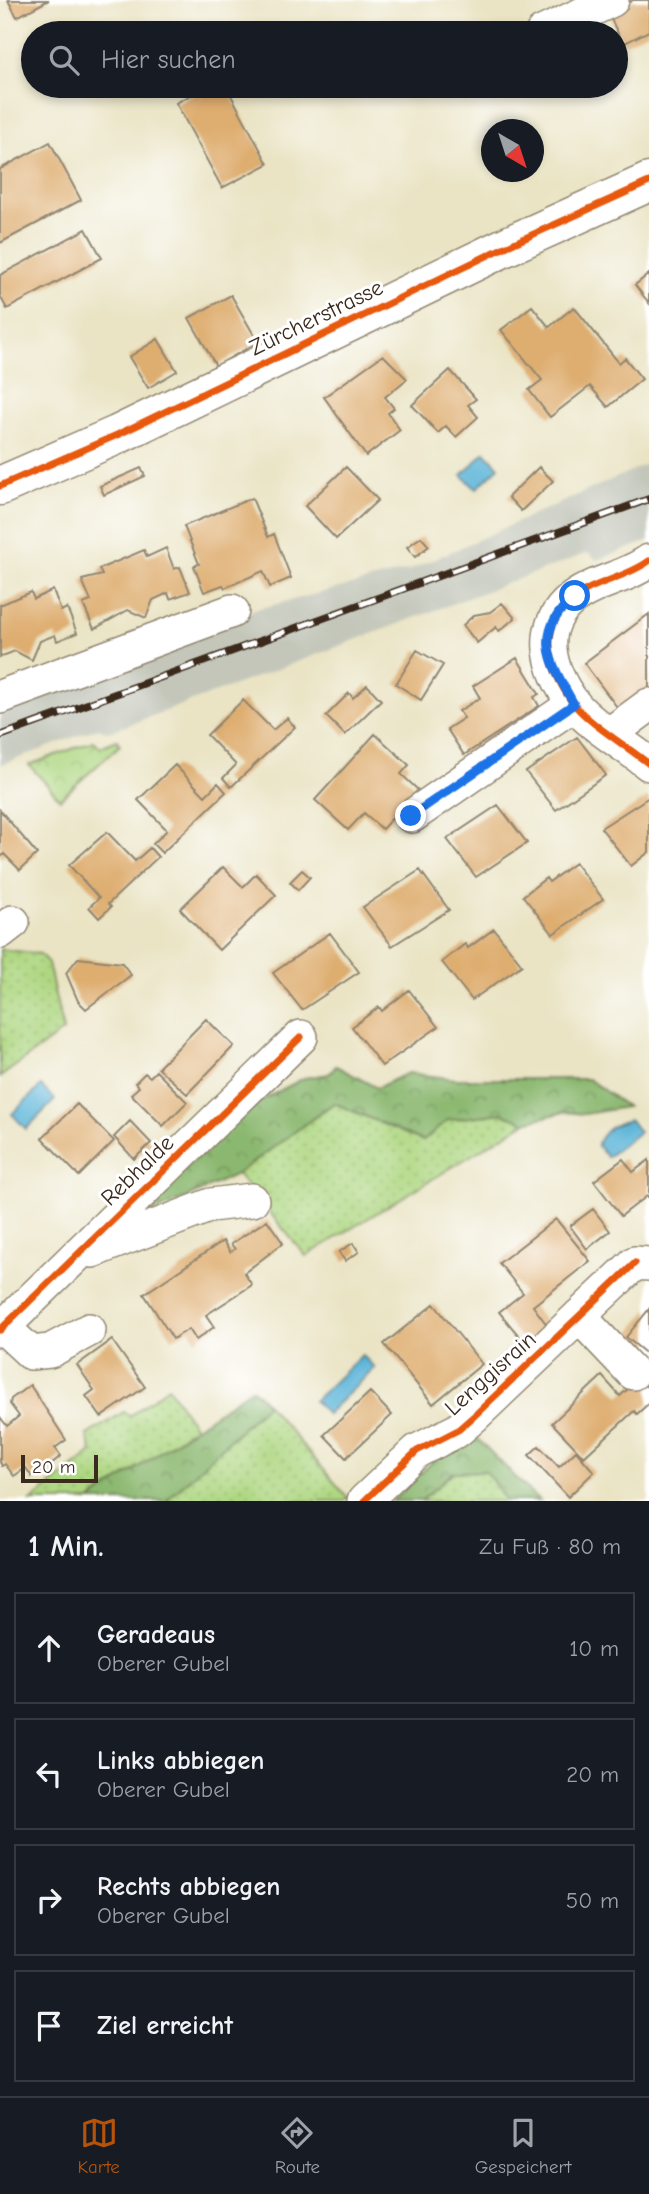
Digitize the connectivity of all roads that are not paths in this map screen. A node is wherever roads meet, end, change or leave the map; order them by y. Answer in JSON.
{"nodes":[{"id":1,"x":612,"y":0,"type":"edge"},
{"id":2,"x":567,"y":21,"type":"edge"},
{"id":3,"x":649,"y":182,"type":"edge"},
{"id":4,"x":0,"y":486,"type":"edge"},
{"id":5,"x":649,"y":561,"type":"edge"},
{"id":6,"x":232,"y":611,"type":"dead end"},
{"id":7,"x":0,"y":697,"type":"edge"},
{"id":8,"x":574,"y":704,"type":"junction"},
{"id":9,"x":649,"y":705,"type":"edge"},
{"id":10,"x":611,"y":733,"type":"junction"},
{"id":11,"x":649,"y":764,"type":"edge"},
{"id":12,"x":411,"y":816,"type":"dead end"},
{"id":13,"x":301,"y":1037,"type":"dead end"},
{"id":14,"x":252,"y":1200,"type":"dead end"},
{"id":15,"x":75,"y":1258,"type":"junction"},
{"id":16,"x":642,"y":1264,"type":"edge"},
{"id":17,"x":579,"y":1316,"type":"junction"},
{"id":18,"x":1,"y":1329,"type":"edge"},
{"id":19,"x":89,"y":1330,"type":"dead end"},
{"id":20,"x":633,"y":1373,"type":"dead end"},
{"id":21,"x":364,"y":1501,"type":"edge"}],
"edges":[{"from":1,"to":2,"type":"street"},
{"from":3,"to":4,"type":"main road","name":"Zürcherstrasse"},
{"from":5,"to":8,"type":"street"},
{"from":6,"to":7,"type":"street"},
{"from":8,"to":10,"type":"street"},
{"from":8,"to":12,"type":"street"},
{"from":9,"to":10,"type":"street"},
{"from":10,"to":11,"type":"street"},
{"from":13,"to":15,"type":"street","name":"Rebhalde"},
{"from":14,"to":15,"type":"street"},
{"from":15,"to":18,"type":"street","name":"Rebhalde"},
{"from":16,"to":17,"type":"street","name":"Lenggisrain"},
{"from":17,"to":20,"type":"street"},
{"from":17,"to":21,"type":"street","name":"Lenggisrain"},
{"from":18,"to":19,"type":"street"}]}
